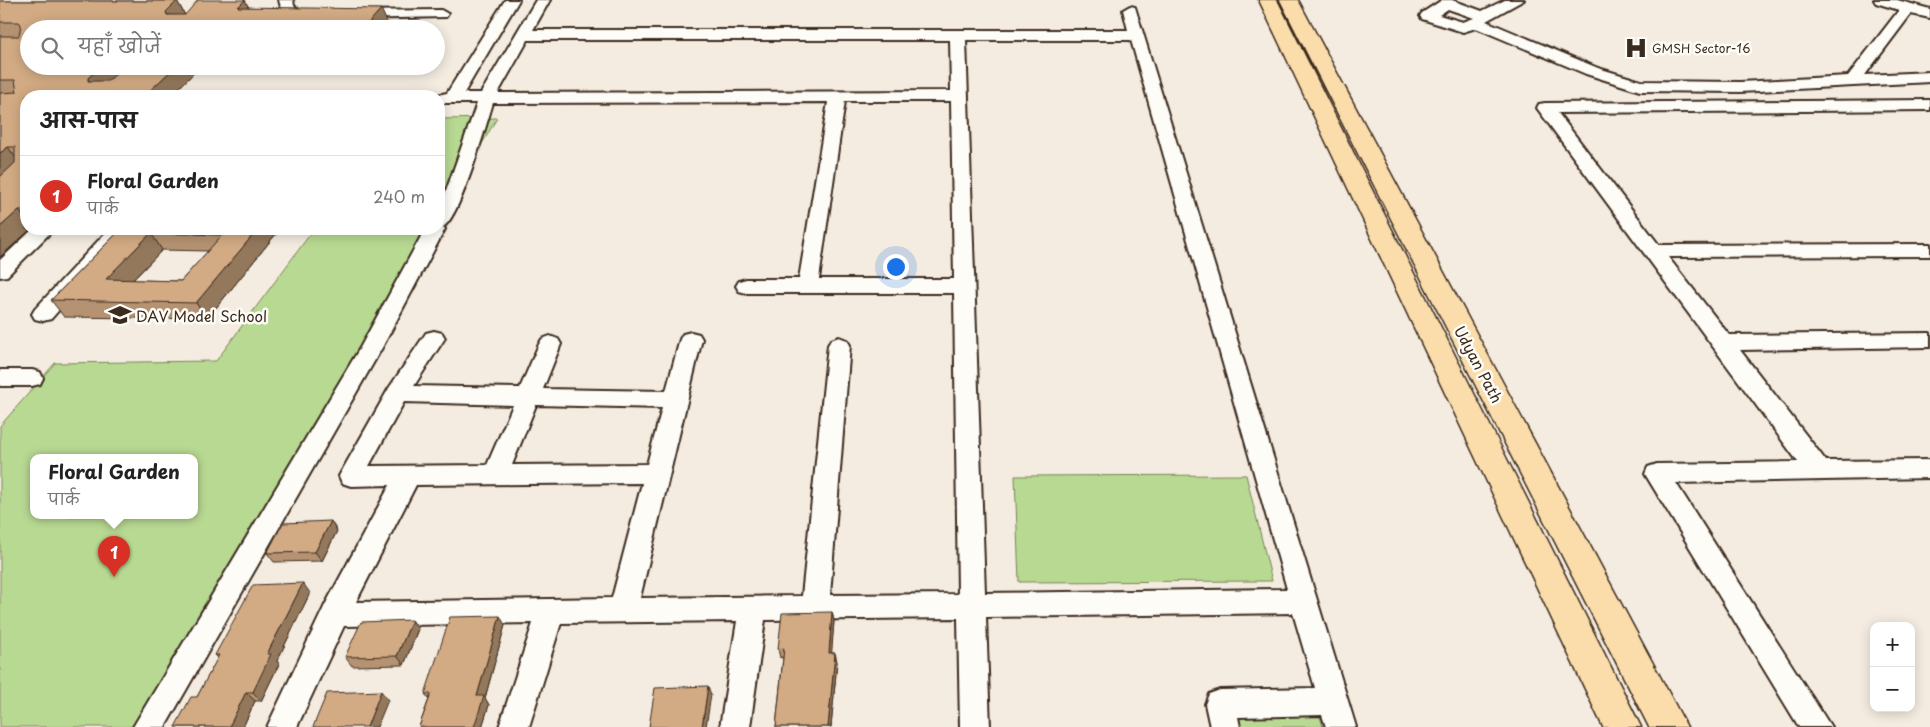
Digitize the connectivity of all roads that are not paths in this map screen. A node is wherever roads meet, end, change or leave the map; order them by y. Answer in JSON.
{"nodes":[{"id":1,"x":286,"y":0,"type":"edge"},
{"id":2,"x":512,"y":0,"type":"edge"},
{"id":3,"x":543,"y":0,"type":"edge"},
{"id":4,"x":1268,"y":0,"type":"edge"},
{"id":5,"x":1289,"y":0,"type":"edge"},
{"id":6,"x":1496,"y":0,"type":"edge"},
{"id":7,"x":1517,"y":0,"type":"edge"},
{"id":8,"x":1881,"y":0,"type":"edge"},
{"id":9,"x":1908,"y":8,"type":"junction"},
{"id":10,"x":1130,"y":10,"type":"dead end"},
{"id":11,"x":1467,"y":10,"type":"junction"},
{"id":12,"x":441,"y":14,"type":"dead end"},
{"id":13,"x":1930,"y":14,"type":"edge"},
{"id":14,"x":1480,"y":19,"type":"junction"},
{"id":15,"x":958,"y":35,"type":"junction"},
{"id":16,"x":1138,"y":35,"type":"junction"},
{"id":17,"x":523,"y":36,"type":"junction"},
{"id":18,"x":1930,"y":77,"type":"edge"},
{"id":19,"x":1853,"y":81,"type":"junction"},
{"id":20,"x":959,"y":96,"type":"junction"},
{"id":21,"x":838,"y":97,"type":"junction"},
{"id":22,"x":446,"y":98,"type":"edge"},
{"id":23,"x":487,"y":98,"type":"junction"},
{"id":24,"x":1930,"y":105,"type":"edge"},
{"id":25,"x":445,"y":211,"type":"edge"},
{"id":26,"x":38,"y":235,"type":"edge"},
{"id":27,"x":115,"y":235,"type":"edge"},
{"id":28,"x":432,"y":235,"type":"edge"},
{"id":29,"x":1930,"y":250,"type":"edge"},
{"id":30,"x":1653,"y":252,"type":"junction"},
{"id":31,"x":0,"y":271,"type":"edge"},
{"id":32,"x":746,"y":286,"type":"dead end"},
{"id":33,"x":808,"y":286,"type":"junction"},
{"id":34,"x":964,"y":286,"type":"junction"},
{"id":35,"x":43,"y":314,"type":"dead end"},
{"id":36,"x":434,"y":338,"type":"dead end"},
{"id":37,"x":691,"y":339,"type":"dead end"},
{"id":38,"x":1930,"y":340,"type":"edge"},
{"id":39,"x":1723,"y":343,"type":"junction"},
{"id":40,"x":550,"y":344,"type":"dead end"},
{"id":41,"x":839,"y":345,"type":"dead end"},
{"id":42,"x":0,"y":378,"type":"edge"},
{"id":43,"x":32,"y":378,"type":"dead end"},
{"id":44,"x":397,"y":394,"type":"junction"},
{"id":45,"x":528,"y":397,"type":"junction"},
{"id":46,"x":676,"y":400,"type":"junction"},
{"id":47,"x":1930,"y":469,"type":"edge"},
{"id":48,"x":1819,"y":471,"type":"junction"},
{"id":49,"x":657,"y":473,"type":"junction"},
{"id":50,"x":495,"y":475,"type":"junction"},
{"id":51,"x":408,"y":476,"type":"junction"},
{"id":52,"x":1304,"y":601,"type":"junction"},
{"id":53,"x":972,"y":606,"type":"junction"},
{"id":54,"x":752,"y":608,"type":"junction"},
{"id":55,"x":815,"y":608,"type":"junction"},
{"id":56,"x":623,"y":610,"type":"junction"},
{"id":57,"x":551,"y":611,"type":"junction"},
{"id":58,"x":335,"y":614,"type":"junction"},
{"id":59,"x":1337,"y":714,"type":"edge"},
{"id":60,"x":148,"y":727,"type":"edge"},
{"id":61,"x":282,"y":727,"type":"edge"},
{"id":62,"x":514,"y":727,"type":"edge"},
{"id":63,"x":735,"y":727,"type":"edge"},
{"id":64,"x":975,"y":727,"type":"edge"},
{"id":65,"x":1225,"y":727,"type":"edge"},
{"id":66,"x":1622,"y":727,"type":"edge"},
{"id":67,"x":1668,"y":727,"type":"edge"},
{"id":68,"x":1816,"y":727,"type":"edge"}],
"edges":[{"from":1,"to":12,"type":"street"},
{"from":2,"to":22,"type":"street"},
{"from":3,"to":17,"type":"street"},
{"from":4,"to":66,"type":"main road","name":"Udyan Path"},
{"from":5,"to":67,"type":"main road","name":"Udyan Path"},
{"from":6,"to":11,"type":"street"},
{"from":7,"to":14,"type":"street"},
{"from":8,"to":9,"type":"street"},
{"from":9,"to":13,"type":"street"},
{"from":9,"to":19,"type":"street"},
{"from":10,"to":16,"type":"street"},
{"from":11,"to":14,"type":"street"},
{"from":11,"to":14,"type":"street"},
{"from":14,"to":19,"type":"street"},
{"from":15,"to":16,"type":"street"},
{"from":15,"to":17,"type":"street"},
{"from":15,"to":20,"type":"street"},
{"from":16,"to":52,"type":"street"},
{"from":17,"to":23,"type":"street"},
{"from":18,"to":19,"type":"street"},
{"from":20,"to":21,"type":"street"},
{"from":20,"to":34,"type":"street"},
{"from":21,"to":23,"type":"street"},
{"from":21,"to":33,"type":"street"},
{"from":22,"to":23,"type":"street"},
{"from":23,"to":25,"type":"street"},
{"from":24,"to":30,"type":"street"},
{"from":26,"to":31,"type":"street"},
{"from":27,"to":35,"type":"street"},
{"from":28,"to":60,"type":"street"},
{"from":29,"to":30,"type":"street"},
{"from":30,"to":39,"type":"street"},
{"from":32,"to":33,"type":"street"},
{"from":33,"to":34,"type":"street"},
{"from":34,"to":53,"type":"street"},
{"from":36,"to":44,"type":"street"},
{"from":37,"to":46,"type":"street"},
{"from":38,"to":39,"type":"street"},
{"from":39,"to":48,"type":"street"},
{"from":40,"to":45,"type":"street"},
{"from":41,"to":55,"type":"street"},
{"from":42,"to":43,"type":"street"},
{"from":44,"to":45,"type":"street"},
{"from":44,"to":51,"type":"street"},
{"from":45,"to":46,"type":"street"},
{"from":45,"to":50,"type":"street"},
{"from":46,"to":49,"type":"street"},
{"from":47,"to":48,"type":"street"},
{"from":48,"to":68,"type":"street"},
{"from":49,"to":50,"type":"street"},
{"from":49,"to":56,"type":"street"},
{"from":50,"to":51,"type":"street"},
{"from":51,"to":58,"type":"street"},
{"from":52,"to":53,"type":"street"},
{"from":52,"to":59,"type":"street"},
{"from":53,"to":55,"type":"street"},
{"from":53,"to":64,"type":"street"},
{"from":54,"to":55,"type":"street"},
{"from":54,"to":56,"type":"street"},
{"from":54,"to":63,"type":"street"},
{"from":56,"to":57,"type":"street"},
{"from":57,"to":58,"type":"street"},
{"from":57,"to":62,"type":"street"},
{"from":58,"to":61,"type":"street"},
{"from":59,"to":65,"type":"street"}]}
